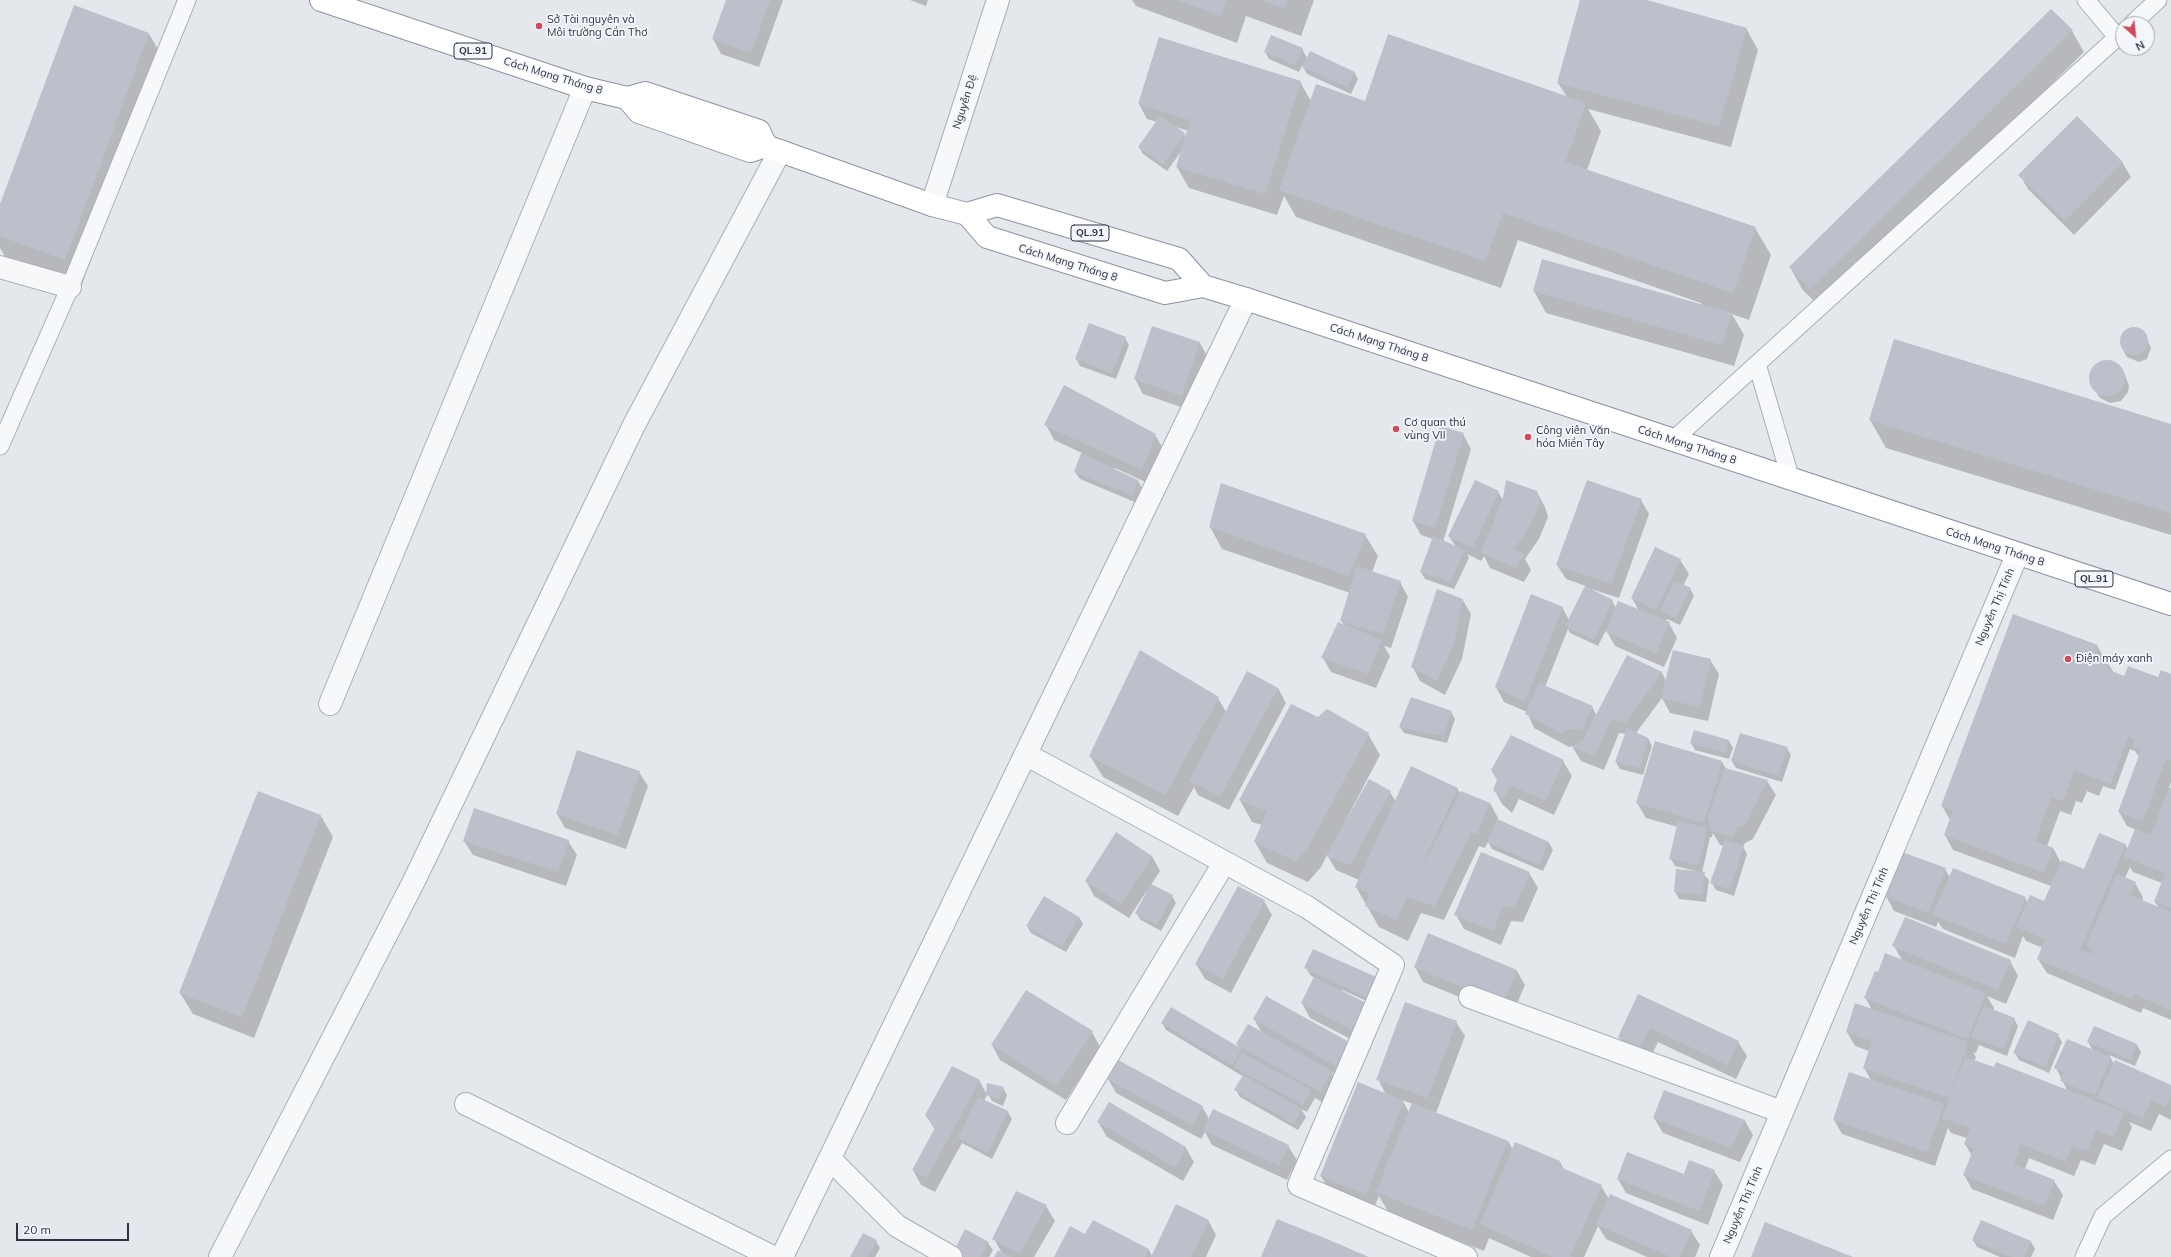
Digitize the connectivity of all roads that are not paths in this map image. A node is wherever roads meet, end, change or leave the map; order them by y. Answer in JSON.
{"nodes":[{"id":1,"x":187,"y":0,"type":"edge"},
{"id":2,"x":321,"y":0,"type":"edge"},
{"id":3,"x":998,"y":0,"type":"edge"},
{"id":4,"x":2086,"y":0,"type":"edge"},
{"id":5,"x":2158,"y":0,"type":"edge"},
{"id":6,"x":363,"y":7,"type":"edge"},
{"id":7,"x":2141,"y":16,"type":"edge"},
{"id":8,"x":2115,"y":30,"type":"edge"},
{"id":9,"x":2115,"y":40,"type":"edge"},
{"id":10,"x":585,"y":88,"type":"junction"},
{"id":11,"x":773,"y":148,"type":"junction"},
{"id":12,"x":932,"y":205,"type":"junction"},
{"id":13,"x":967,"y":214,"type":"junction"},
{"id":14,"x":0,"y":267,"type":"edge"},
{"id":15,"x":1203,"y":286,"type":"junction"},
{"id":16,"x":70,"y":287,"type":"junction"},
{"id":17,"x":1246,"y":299,"type":"junction"},
{"id":18,"x":1757,"y":364,"type":"junction"},
{"id":19,"x":1672,"y":441,"type":"junction"},
{"id":20,"x":0,"y":446,"type":"edge"},
{"id":21,"x":1791,"y":480,"type":"junction"},
{"id":22,"x":2017,"y":555,"type":"junction"},
{"id":23,"x":2171,"y":604,"type":"edge"},
{"id":24,"x":330,"y":704,"type":"dead end"},
{"id":25,"x":1027,"y":755,"type":"junction"},
{"id":26,"x":1224,"y":863,"type":"junction"},
{"id":27,"x":1470,"y":997,"type":"dead end"},
{"id":28,"x":466,"y":1104,"type":"dead end"},
{"id":29,"x":1782,"y":1112,"type":"junction"},
{"id":30,"x":1067,"y":1123,"type":"dead end"},
{"id":31,"x":830,"y":1159,"type":"junction"},
{"id":32,"x":2171,"y":1159,"type":"edge"},
{"id":33,"x":220,"y":1257,"type":"edge"},
{"id":34,"x":774,"y":1257,"type":"edge"},
{"id":35,"x":782,"y":1257,"type":"edge"},
{"id":36,"x":951,"y":1257,"type":"edge"},
{"id":37,"x":1466,"y":1257,"type":"edge"},
{"id":38,"x":1721,"y":1257,"type":"edge"},
{"id":39,"x":2084,"y":1257,"type":"edge"}],
"edges":[{"from":1,"to":16,"type":"lane"},
{"from":2,"to":6,"type":"highway","name":"Cách Mạng Tháng 8","number":"QL.91"},
{"from":3,"to":12,"type":"street","name":"Nguyễn Đệ"},
{"from":4,"to":8,"type":"lane"},
{"from":5,"to":7,"type":"lane"},
{"from":6,"to":10,"type":"highway","name":"Cách Mạng Tháng 8","number":"QL.91"},
{"from":9,"to":18,"type":"lane"},
{"from":10,"to":11,"type":"highway","name":"Cách Mạng Tháng 8","number":"QL.91"},
{"from":10,"to":24,"type":"street"},
{"from":11,"to":12,"type":"highway"},
{"from":11,"to":33,"type":"street"},
{"from":12,"to":13,"type":"highway"},
{"from":13,"to":15,"type":"highway","name":"Cách Mạng Tháng 8","number":"QL.91"},
{"from":13,"to":15,"type":"highway","number":"QL.91"},
{"from":14,"to":16,"type":"street"},
{"from":15,"to":17,"type":"highway","name":"Cách Mạng Tháng 8","number":"QL.91"},
{"from":16,"to":20,"type":"lane"},
{"from":17,"to":19,"type":"highway","name":"Cách Mạng Tháng 8","number":"QL.91"},
{"from":17,"to":25,"type":"street"},
{"from":18,"to":19,"type":"lane"},
{"from":18,"to":21,"type":"lane"},
{"from":19,"to":21,"type":"highway","name":"Cách Mạng Tháng 8","number":"QL.91"},
{"from":21,"to":22,"type":"highway","name":"Cách Mạng Tháng 8","number":"QL.91"},
{"from":22,"to":23,"type":"highway","name":"Cách Mạng Tháng 8","number":"QL.91"},
{"from":22,"to":29,"type":"street","name":"Nguyễn Thị Tính"},
{"from":25,"to":26,"type":"street"},
{"from":25,"to":31,"type":"street"},
{"from":26,"to":30,"type":"street"},
{"from":26,"to":37,"type":"street"},
{"from":27,"to":29,"type":"street"},
{"from":28,"to":34,"type":"street"},
{"from":29,"to":38,"type":"street","name":"Nguyễn Thị Tính"},
{"from":31,"to":35,"type":"street"},
{"from":31,"to":36,"type":"street"},
{"from":32,"to":39,"type":"lane"}]}
